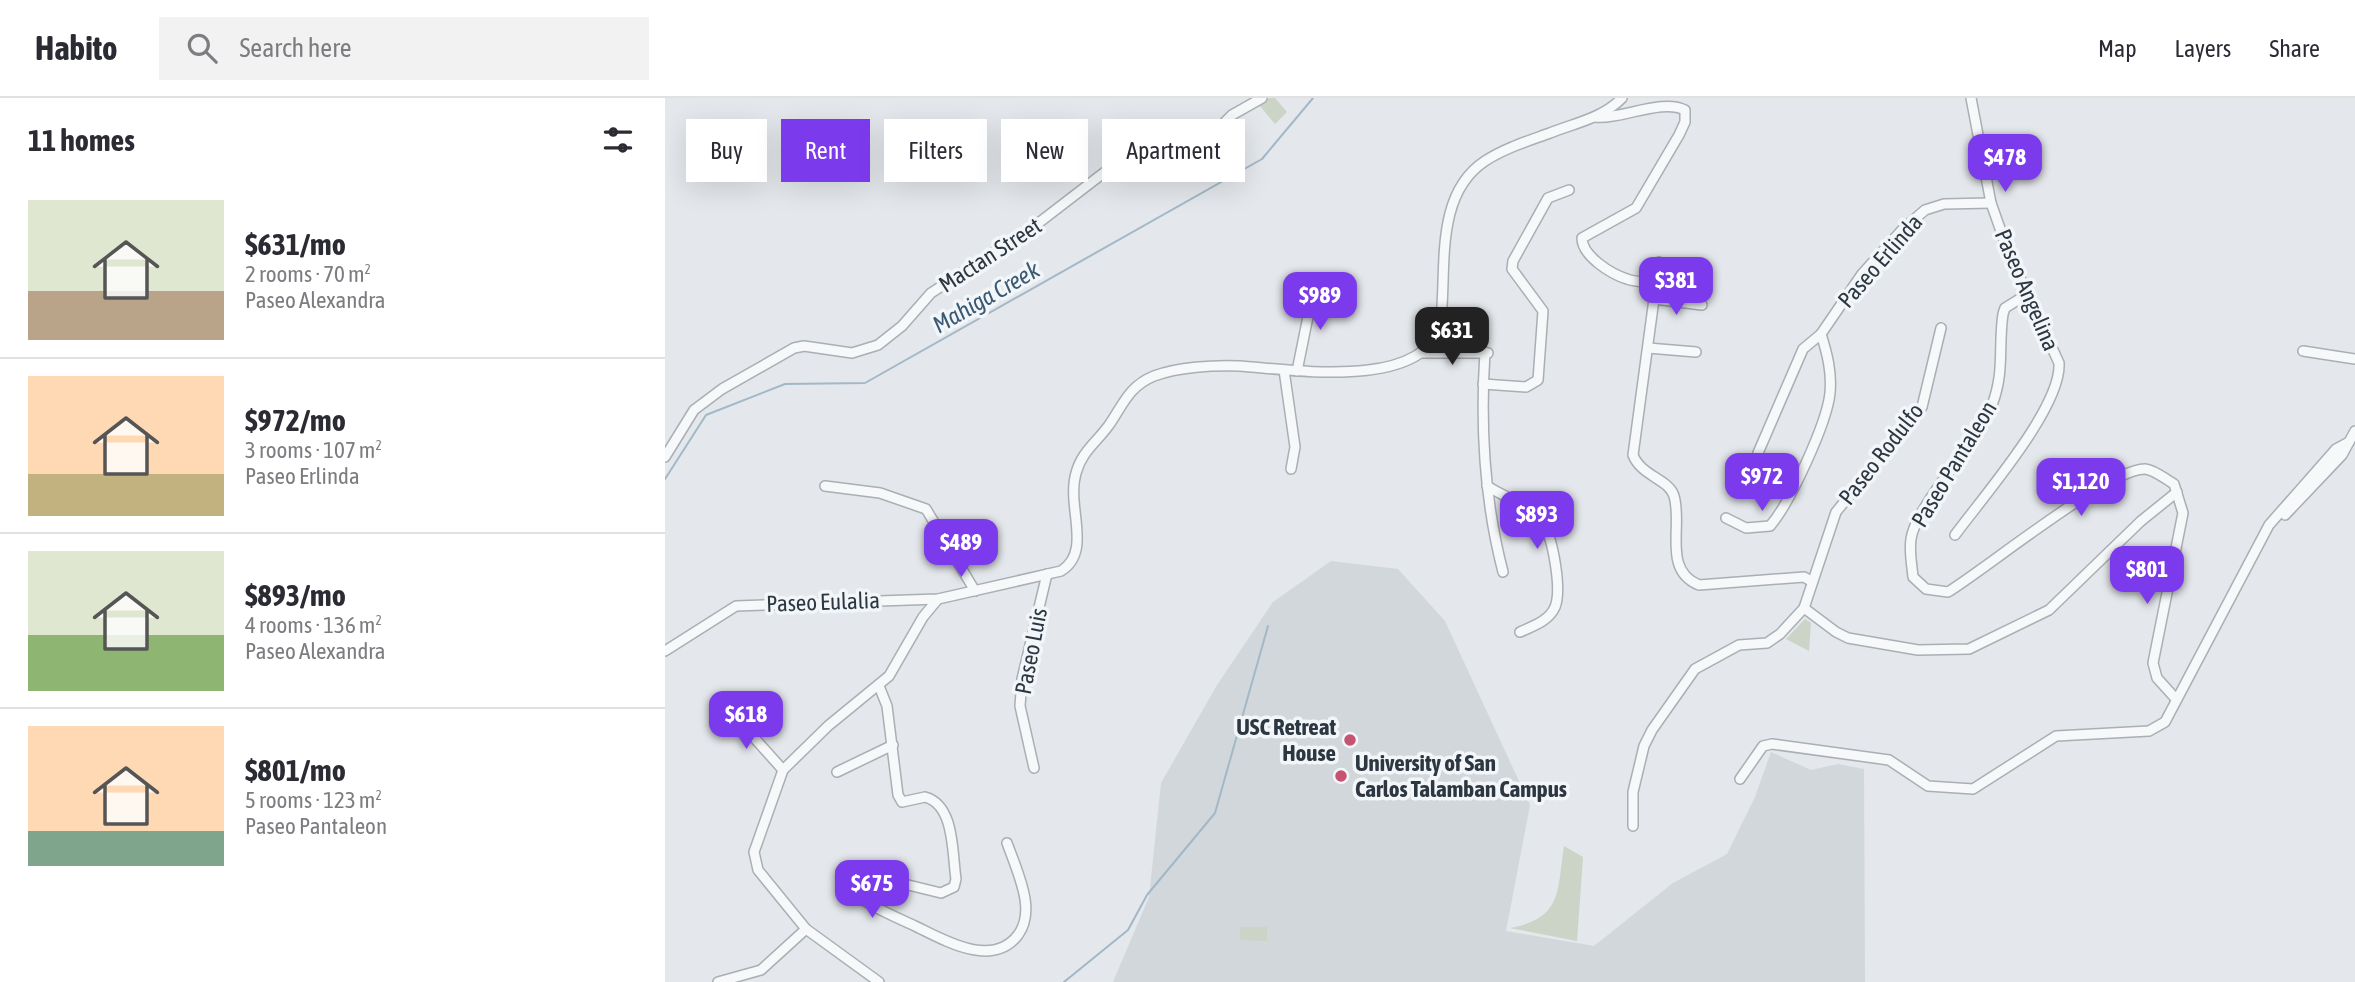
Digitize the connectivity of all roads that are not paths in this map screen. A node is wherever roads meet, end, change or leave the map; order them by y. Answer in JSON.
{"nodes":[{"id":1,"x":1262,"y":98,"type":"edge"},
{"id":2,"x":1622,"y":98,"type":"edge"},
{"id":3,"x":1971,"y":98,"type":"edge"},
{"id":4,"x":1594,"y":117,"type":"junction"},
{"id":5,"x":1569,"y":190,"type":"dead end"},
{"id":6,"x":1991,"y":203,"type":"junction"},
{"id":7,"x":1659,"y":262,"type":"dead end"},
{"id":8,"x":1655,"y":283,"type":"junction"},
{"id":9,"x":1314,"y":287,"type":"dead end"},
{"id":10,"x":2029,"y":293,"type":"junction"},
{"id":11,"x":1654,"y":299,"type":"junction"},
{"id":12,"x":1702,"y":305,"type":"dead end"},
{"id":13,"x":1941,"y":328,"type":"dead end"},
{"id":14,"x":1821,"y":334,"type":"junction"},
{"id":15,"x":1648,"y":348,"type":"junction"},
{"id":16,"x":2303,"y":351,"type":"dead end"},
{"id":17,"x":1696,"y":352,"type":"dead end"},
{"id":18,"x":1420,"y":353,"type":"junction"},
{"id":19,"x":2355,"y":359,"type":"edge"},
{"id":20,"x":1284,"y":370,"type":"junction"},
{"id":21,"x":1297,"y":371,"type":"junction"},
{"id":22,"x":1483,"y":384,"type":"junction"},
{"id":23,"x":2355,"y":431,"type":"edge"},
{"id":24,"x":1758,"y":453,"type":"dead end"},
{"id":25,"x":665,"y":457,"type":"edge"},
{"id":26,"x":1291,"y":469,"type":"dead end"},
{"id":27,"x":825,"y":486,"type":"dead end"},
{"id":28,"x":1487,"y":486,"type":"junction"},
{"id":29,"x":2177,"y":492,"type":"junction"},
{"id":30,"x":1726,"y":517,"type":"dead end"},
{"id":31,"x":1955,"y":535,"type":"dead end"},
{"id":32,"x":1503,"y":572,"type":"dead end"},
{"id":33,"x":1047,"y":574,"type":"junction"},
{"id":34,"x":1811,"y":582,"type":"junction"},
{"id":35,"x":975,"y":591,"type":"junction"},
{"id":36,"x":938,"y":599,"type":"junction"},
{"id":37,"x":918,"y":600,"type":"junction"},
{"id":38,"x":1804,"y":608,"type":"junction"},
{"id":39,"x":923,"y":617,"type":"junction"},
{"id":40,"x":1520,"y":632,"type":"dead end"},
{"id":41,"x":665,"y":651,"type":"edge"},
{"id":42,"x":879,"y":686,"type":"junction"},
{"id":43,"x":2176,"y":699,"type":"junction"},
{"id":44,"x":732,"y":713,"type":"dead end"},
{"id":45,"x":893,"y":745,"type":"junction"},
{"id":46,"x":1034,"y":768,"type":"dead end"},
{"id":47,"x":783,"y":770,"type":"junction"},
{"id":48,"x":837,"y":772,"type":"dead end"},
{"id":49,"x":1740,"y":779,"type":"dead end"},
{"id":50,"x":1633,"y":826,"type":"dead end"},
{"id":51,"x":1007,"y":843,"type":"dead end"},
{"id":52,"x":806,"y":929,"type":"junction"},
{"id":53,"x":718,"y":982,"type":"edge"},
{"id":54,"x":879,"y":982,"type":"edge"}],
"edges":[{"from":1,"to":25,"type":"street","name":"Mactan Street"},
{"from":2,"to":4,"type":"street"},
{"from":3,"to":6,"type":"street","name":"Paseo Angelina"},
{"from":4,"to":8,"type":"street"},
{"from":4,"to":18,"type":"street"},
{"from":5,"to":22,"type":"street"},
{"from":6,"to":10,"type":"street","name":"Paseo Angelina"},
{"from":6,"to":14,"type":"street","name":"Paseo Erlinda"},
{"from":7,"to":8,"type":"street"},
{"from":8,"to":11,"type":"street"},
{"from":9,"to":21,"type":"street"},
{"from":10,"to":29,"type":"street","name":"Paseo Pantaleon"},
{"from":10,"to":31,"type":"street","name":"Paseo Angelina"},
{"from":11,"to":12,"type":"street"},
{"from":11,"to":15,"type":"street"},
{"from":13,"to":34,"type":"street","name":"Paseo Rodulfo"},
{"from":14,"to":24,"type":"street","name":"Paseo Erlinda"},
{"from":14,"to":30,"type":"street"},
{"from":15,"to":17,"type":"street"},
{"from":15,"to":34,"type":"street"},
{"from":16,"to":19,"type":"street"},
{"from":18,"to":21,"type":"street"},
{"from":18,"to":22,"type":"street"},
{"from":20,"to":21,"type":"street"},
{"from":20,"to":26,"type":"street"},
{"from":20,"to":33,"type":"street","name":"Paseo Eulalia"},
{"from":22,"to":28,"type":"street"},
{"from":23,"to":43,"type":"street"},
{"from":27,"to":35,"type":"street"},
{"from":28,"to":32,"type":"street"},
{"from":28,"to":40,"type":"street"},
{"from":29,"to":38,"type":"street"},
{"from":29,"to":43,"type":"street"},
{"from":33,"to":35,"type":"street","name":"Paseo Eulalia"},
{"from":33,"to":46,"type":"street","name":"Paseo Luis"},
{"from":34,"to":38,"type":"street","name":"Paseo Rodulfo"},
{"from":35,"to":36,"type":"street","name":"Paseo Eulalia"},
{"from":36,"to":37,"type":"street","name":"Paseo Eulalia"},
{"from":36,"to":39,"type":"street"},
{"from":37,"to":39,"type":"street"},
{"from":37,"to":41,"type":"street","name":"Paseo Eulalia"},
{"from":38,"to":50,"type":"street","name":"Paseo Rodulfo"},
{"from":39,"to":42,"type":"street"},
{"from":42,"to":45,"type":"street"},
{"from":42,"to":47,"type":"street"},
{"from":43,"to":49,"type":"street"},
{"from":44,"to":47,"type":"street"},
{"from":45,"to":48,"type":"street"},
{"from":45,"to":51,"type":"street"},
{"from":47,"to":52,"type":"street"},
{"from":52,"to":53,"type":"street"},
{"from":52,"to":54,"type":"street"}]}
